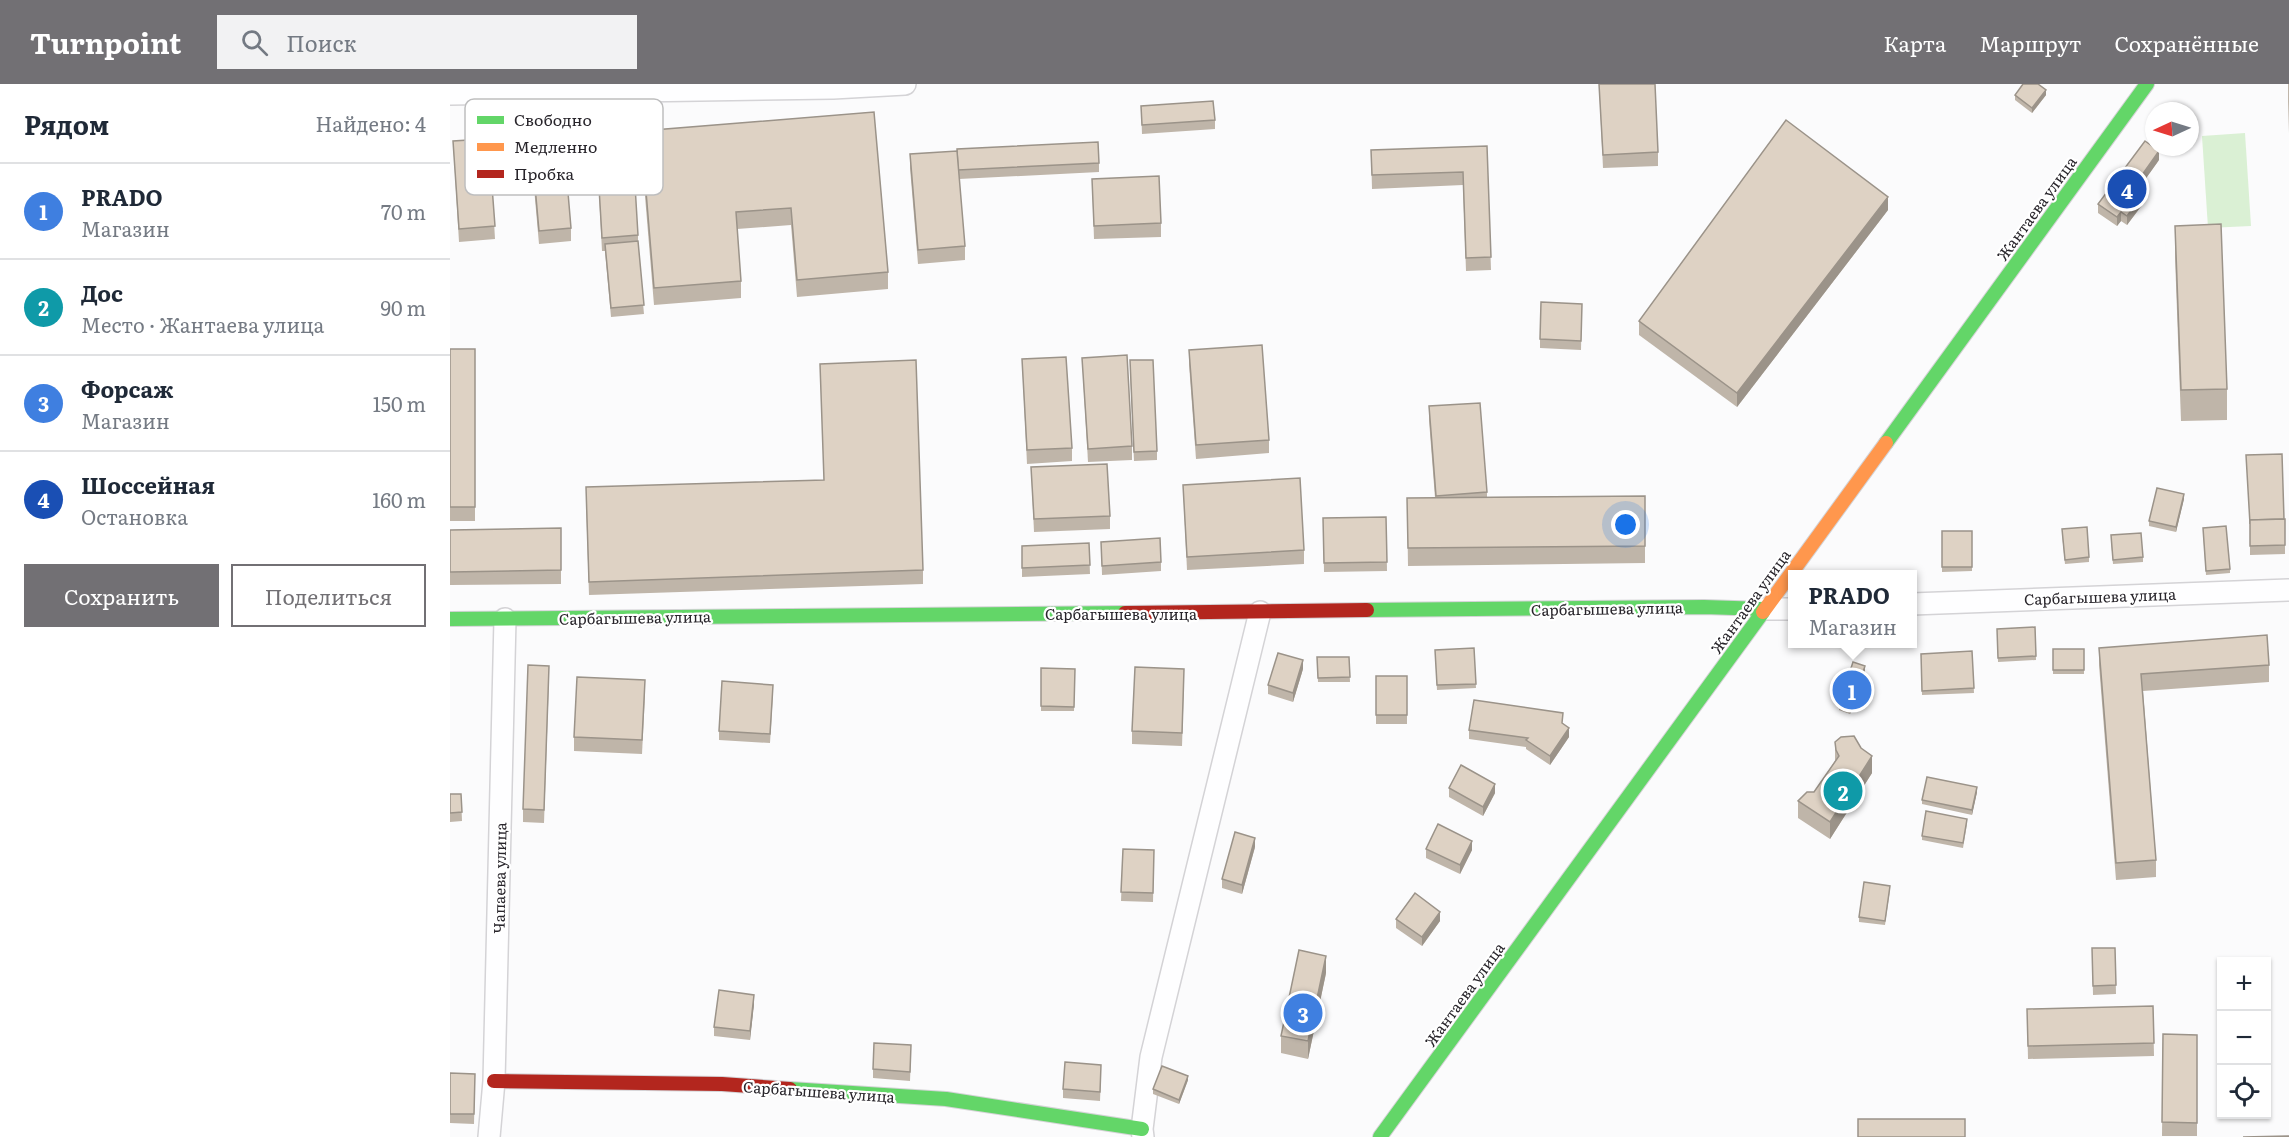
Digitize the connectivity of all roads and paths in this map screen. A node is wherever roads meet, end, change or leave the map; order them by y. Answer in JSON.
{"nodes":[{"id":1,"x":905,"y":84,"type":"edge"},
{"id":2,"x":2147,"y":84,"type":"edge"},
{"id":3,"x":833,"y":86,"type":"edge"},
{"id":4,"x":450,"y":94,"type":"edge"},
{"id":5,"x":1792,"y":570,"type":"edge"},
{"id":6,"x":1788,"y":576,"type":"edge"},
{"id":7,"x":2289,"y":590,"type":"edge"},
{"id":8,"x":1917,"y":604,"type":"edge"},
{"id":9,"x":1764,"y":609,"type":"junction"},
{"id":10,"x":1788,"y":609,"type":"edge"},
{"id":11,"x":1260,"y":612,"type":"junction"},
{"id":12,"x":450,"y":619,"type":"edge"},
{"id":13,"x":505,"y":619,"type":"junction"},
{"id":14,"x":494,"y":1081,"type":"junction"},
{"id":15,"x":1143,"y":1133,"type":"edge"},
{"id":16,"x":489,"y":1137,"type":"edge"},
{"id":17,"x":1380,"y":1137,"type":"edge"}],
"edges":[{"from":1,"to":3,"type":"street"},
{"from":2,"to":5,"type":"street","name":"Жантаева улица"},
{"from":3,"to":4,"type":"street"},
{"from":6,"to":9,"type":"street","name":"Жантаева улица"},
{"from":7,"to":8,"type":"street","name":"Сарбагышева улица"},
{"from":9,"to":10,"type":"street","name":"Сарбагышева улица"},
{"from":9,"to":11,"type":"street","name":"Сарбагышева улица"},
{"from":9,"to":17,"type":"street","name":"Жантаева улица"},
{"from":11,"to":13,"type":"street","name":"Сарбагышева улица"},
{"from":11,"to":15,"type":"street"},
{"from":12,"to":13,"type":"street","name":"Сарбагышева улица"},
{"from":13,"to":14,"type":"street","name":"Чапаева улица"},
{"from":14,"to":15,"type":"street","name":"Сарбагышева улица"},
{"from":14,"to":16,"type":"street","name":"Чапаева улица"}]}
